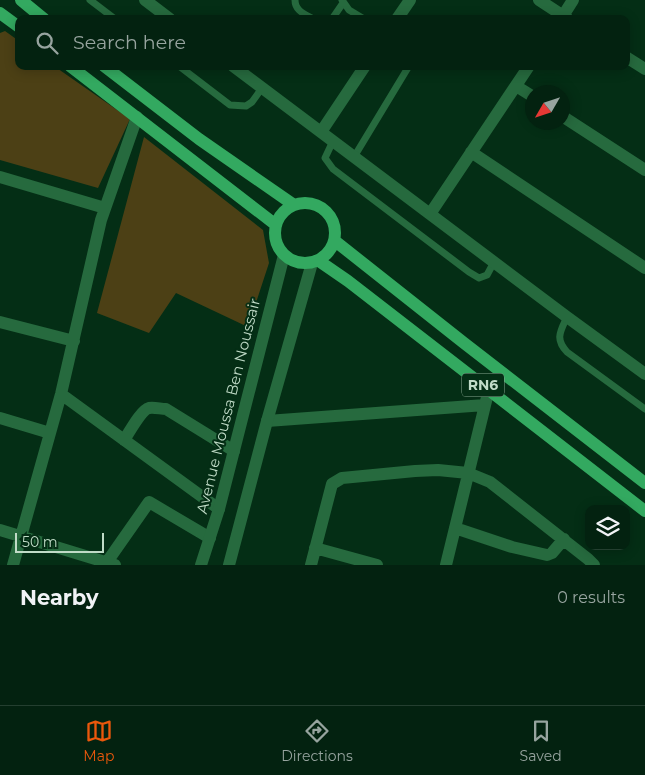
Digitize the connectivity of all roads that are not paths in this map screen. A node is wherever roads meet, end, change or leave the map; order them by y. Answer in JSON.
{"nodes":[{"id":1,"x":21,"y":0,"type":"edge"},
{"id":2,"x":90,"y":0,"type":"edge"},
{"id":3,"x":145,"y":0,"type":"edge"},
{"id":4,"x":295,"y":0,"type":"edge"},
{"id":5,"x":410,"y":0,"type":"edge"},
{"id":6,"x":539,"y":0,"type":"edge"},
{"id":7,"x":574,"y":0,"type":"edge"},
{"id":8,"x":343,"y":2,"type":"edge"},
{"id":9,"x":39,"y":15,"type":"edge"},
{"id":10,"x":110,"y":15,"type":"edge"},
{"id":11,"x":165,"y":15,"type":"edge"},
{"id":12,"x":306,"y":15,"type":"edge"},
{"id":13,"x":335,"y":15,"type":"edge"},
{"id":14,"x":357,"y":15,"type":"edge"},
{"id":15,"x":400,"y":15,"type":"edge"},
{"id":16,"x":560,"y":15,"type":"edge"},
{"id":17,"x":566,"y":15,"type":"edge"},
{"id":18,"x":2,"y":17,"type":"edge"},
{"id":19,"x":15,"y":25,"type":"edge"},
{"id":20,"x":630,"y":60,"type":"edge"},
{"id":21,"x":645,"y":69,"type":"edge"},
{"id":22,"x":75,"y":70,"type":"edge"},
{"id":23,"x":109,"y":70,"type":"edge"},
{"id":24,"x":184,"y":70,"type":"edge"},
{"id":25,"x":238,"y":70,"type":"edge"},
{"id":26,"x":363,"y":70,"type":"edge"},
{"id":27,"x":407,"y":70,"type":"edge"},
{"id":28,"x":526,"y":70,"type":"edge"},
{"id":29,"x":516,"y":86,"type":"junction"},
{"id":30,"x":262,"y":88,"type":"junction"},
{"id":31,"x":525,"y":92,"type":"edge"},
{"id":32,"x":137,"y":117,"type":"junction"},
{"id":33,"x":570,"y":121,"type":"edge"},
{"id":34,"x":321,"y":132,"type":"junction"},
{"id":35,"x":333,"y":141,"type":"junction"},
{"id":36,"x":471,"y":152,"type":"junction"},
{"id":37,"x":354,"y":157,"type":"junction"},
{"id":38,"x":645,"y":170,"type":"edge"},
{"id":39,"x":0,"y":177,"type":"edge"},
{"id":40,"x":294,"y":205,"type":"junction"},
{"id":41,"x":105,"y":208,"type":"junction"},
{"id":42,"x":430,"y":214,"type":"junction"},
{"id":43,"x":276,"y":225,"type":"junction"},
{"id":44,"x":335,"y":241,"type":"junction"},
{"id":45,"x":284,"y":255,"type":"junction"},
{"id":46,"x":315,"y":262,"type":"junction"},
{"id":47,"x":494,"y":262,"type":"junction"},
{"id":48,"x":645,"y":268,"type":"edge"},
{"id":49,"x":567,"y":318,"type":"junction"},
{"id":50,"x":0,"y":322,"type":"edge"},
{"id":51,"x":74,"y":341,"type":"junction"},
{"id":52,"x":645,"y":374,"type":"edge"},
{"id":53,"x":489,"y":390,"type":"junction"},
{"id":54,"x":61,"y":394,"type":"junction"},
{"id":55,"x":485,"y":405,"type":"junction"},
{"id":56,"x":645,"y":409,"type":"edge"},
{"id":57,"x":0,"y":418,"type":"edge"},
{"id":58,"x":267,"y":422,"type":"junction"},
{"id":59,"x":50,"y":433,"type":"junction"},
{"id":60,"x":124,"y":440,"type":"junction"},
{"id":61,"x":234,"y":451,"type":"junction"},
{"id":62,"x":468,"y":473,"type":"junction"},
{"id":63,"x":645,"y":482,"type":"edge"},
{"id":64,"x":219,"y":509,"type":"junction"},
{"id":65,"x":645,"y":511,"type":"edge"},
{"id":66,"x":455,"y":528,"type":"junction"},
{"id":67,"x":0,"y":530,"type":"edge"},
{"id":68,"x":21,"y":536,"type":"junction"},
{"id":69,"x":210,"y":538,"type":"junction"},
{"id":70,"x":564,"y":539,"type":"junction"},
{"id":71,"x":315,"y":548,"type":"junction"},
{"id":72,"x":111,"y":564,"type":"edge"},
{"id":73,"x":13,"y":565,"type":"edge"},
{"id":74,"x":201,"y":565,"type":"edge"},
{"id":75,"x":229,"y":565,"type":"edge"},
{"id":76,"x":311,"y":565,"type":"edge"},
{"id":77,"x":377,"y":565,"type":"edge"},
{"id":78,"x":446,"y":565,"type":"edge"},
{"id":79,"x":594,"y":565,"type":"edge"}],
"edges":[{"from":1,"to":9,"type":"main road"},
{"from":2,"to":10,"type":"lane"},
{"from":3,"to":11,"type":"street"},
{"from":4,"to":12,"type":"lane"},
{"from":5,"to":15,"type":"street"},
{"from":6,"to":16,"type":"street"},
{"from":7,"to":17,"type":"street"},
{"from":8,"to":13,"type":"lane"},
{"from":8,"to":14,"type":"lane"},
{"from":18,"to":19,"type":"main road"},
{"from":20,"to":21,"type":"street"},
{"from":22,"to":32,"type":"main road"},
{"from":23,"to":40,"type":"main road"},
{"from":24,"to":30,"type":"lane"},
{"from":25,"to":30,"type":"street"},
{"from":26,"to":34,"type":"street"},
{"from":27,"to":37,"type":"lane"},
{"from":28,"to":29,"type":"street"},
{"from":29,"to":31,"type":"street"},
{"from":29,"to":36,"type":"street"},
{"from":30,"to":34,"type":"street"},
{"from":32,"to":41,"type":"street"},
{"from":32,"to":43,"type":"main road"},
{"from":33,"to":38,"type":"street"},
{"from":34,"to":35,"type":"street"},
{"from":35,"to":37,"type":"street"},
{"from":35,"to":47,"type":"lane"},
{"from":36,"to":42,"type":"street"},
{"from":36,"to":48,"type":"street"},
{"from":37,"to":42,"type":"street"},
{"from":39,"to":41,"type":"street"},
{"from":40,"to":43,"type":"main road"},
{"from":40,"to":44,"type":"main road"},
{"from":41,"to":51,"type":"street"},
{"from":42,"to":47,"type":"street"},
{"from":43,"to":45,"type":"main road"},
{"from":44,"to":46,"type":"main road"},
{"from":44,"to":63,"type":"main road","number":"RN6"},
{"from":45,"to":46,"type":"main road","number":"RN6"},
{"from":45,"to":61,"type":"street","name":"Avenue Moussa Ben Noussair"},
{"from":46,"to":53,"type":"main road","number":"RN6"},
{"from":46,"to":58,"type":"street"},
{"from":47,"to":49,"type":"street"},
{"from":49,"to":52,"type":"street"},
{"from":49,"to":56,"type":"lane"},
{"from":50,"to":51,"type":"street"},
{"from":51,"to":54,"type":"street"},
{"from":53,"to":55,"type":"street"},
{"from":53,"to":65,"type":"main road","number":"RN6"},
{"from":54,"to":59,"type":"street"},
{"from":54,"to":60,"type":"street"},
{"from":55,"to":58,"type":"street"},
{"from":55,"to":62,"type":"street"},
{"from":57,"to":59,"type":"street"},
{"from":58,"to":75,"type":"street"},
{"from":59,"to":68,"type":"street"},
{"from":60,"to":61,"type":"street"},
{"from":60,"to":64,"type":"street"},
{"from":61,"to":64,"type":"street","name":"Avenue Moussa Ben Noussair"},
{"from":62,"to":66,"type":"street"},
{"from":62,"to":70,"type":"street"},
{"from":62,"to":71,"type":"street"},
{"from":64,"to":69,"type":"street","name":"Avenue Moussa Ben Noussair"},
{"from":66,"to":70,"type":"street"},
{"from":66,"to":78,"type":"street"},
{"from":67,"to":68,"type":"street"},
{"from":68,"to":72,"type":"street"},
{"from":68,"to":73,"type":"street"},
{"from":69,"to":72,"type":"street"},
{"from":69,"to":74,"type":"street","name":"Avenue Moussa Ben Noussair"},
{"from":70,"to":79,"type":"street"},
{"from":71,"to":76,"type":"street"},
{"from":71,"to":77,"type":"street"}]}
